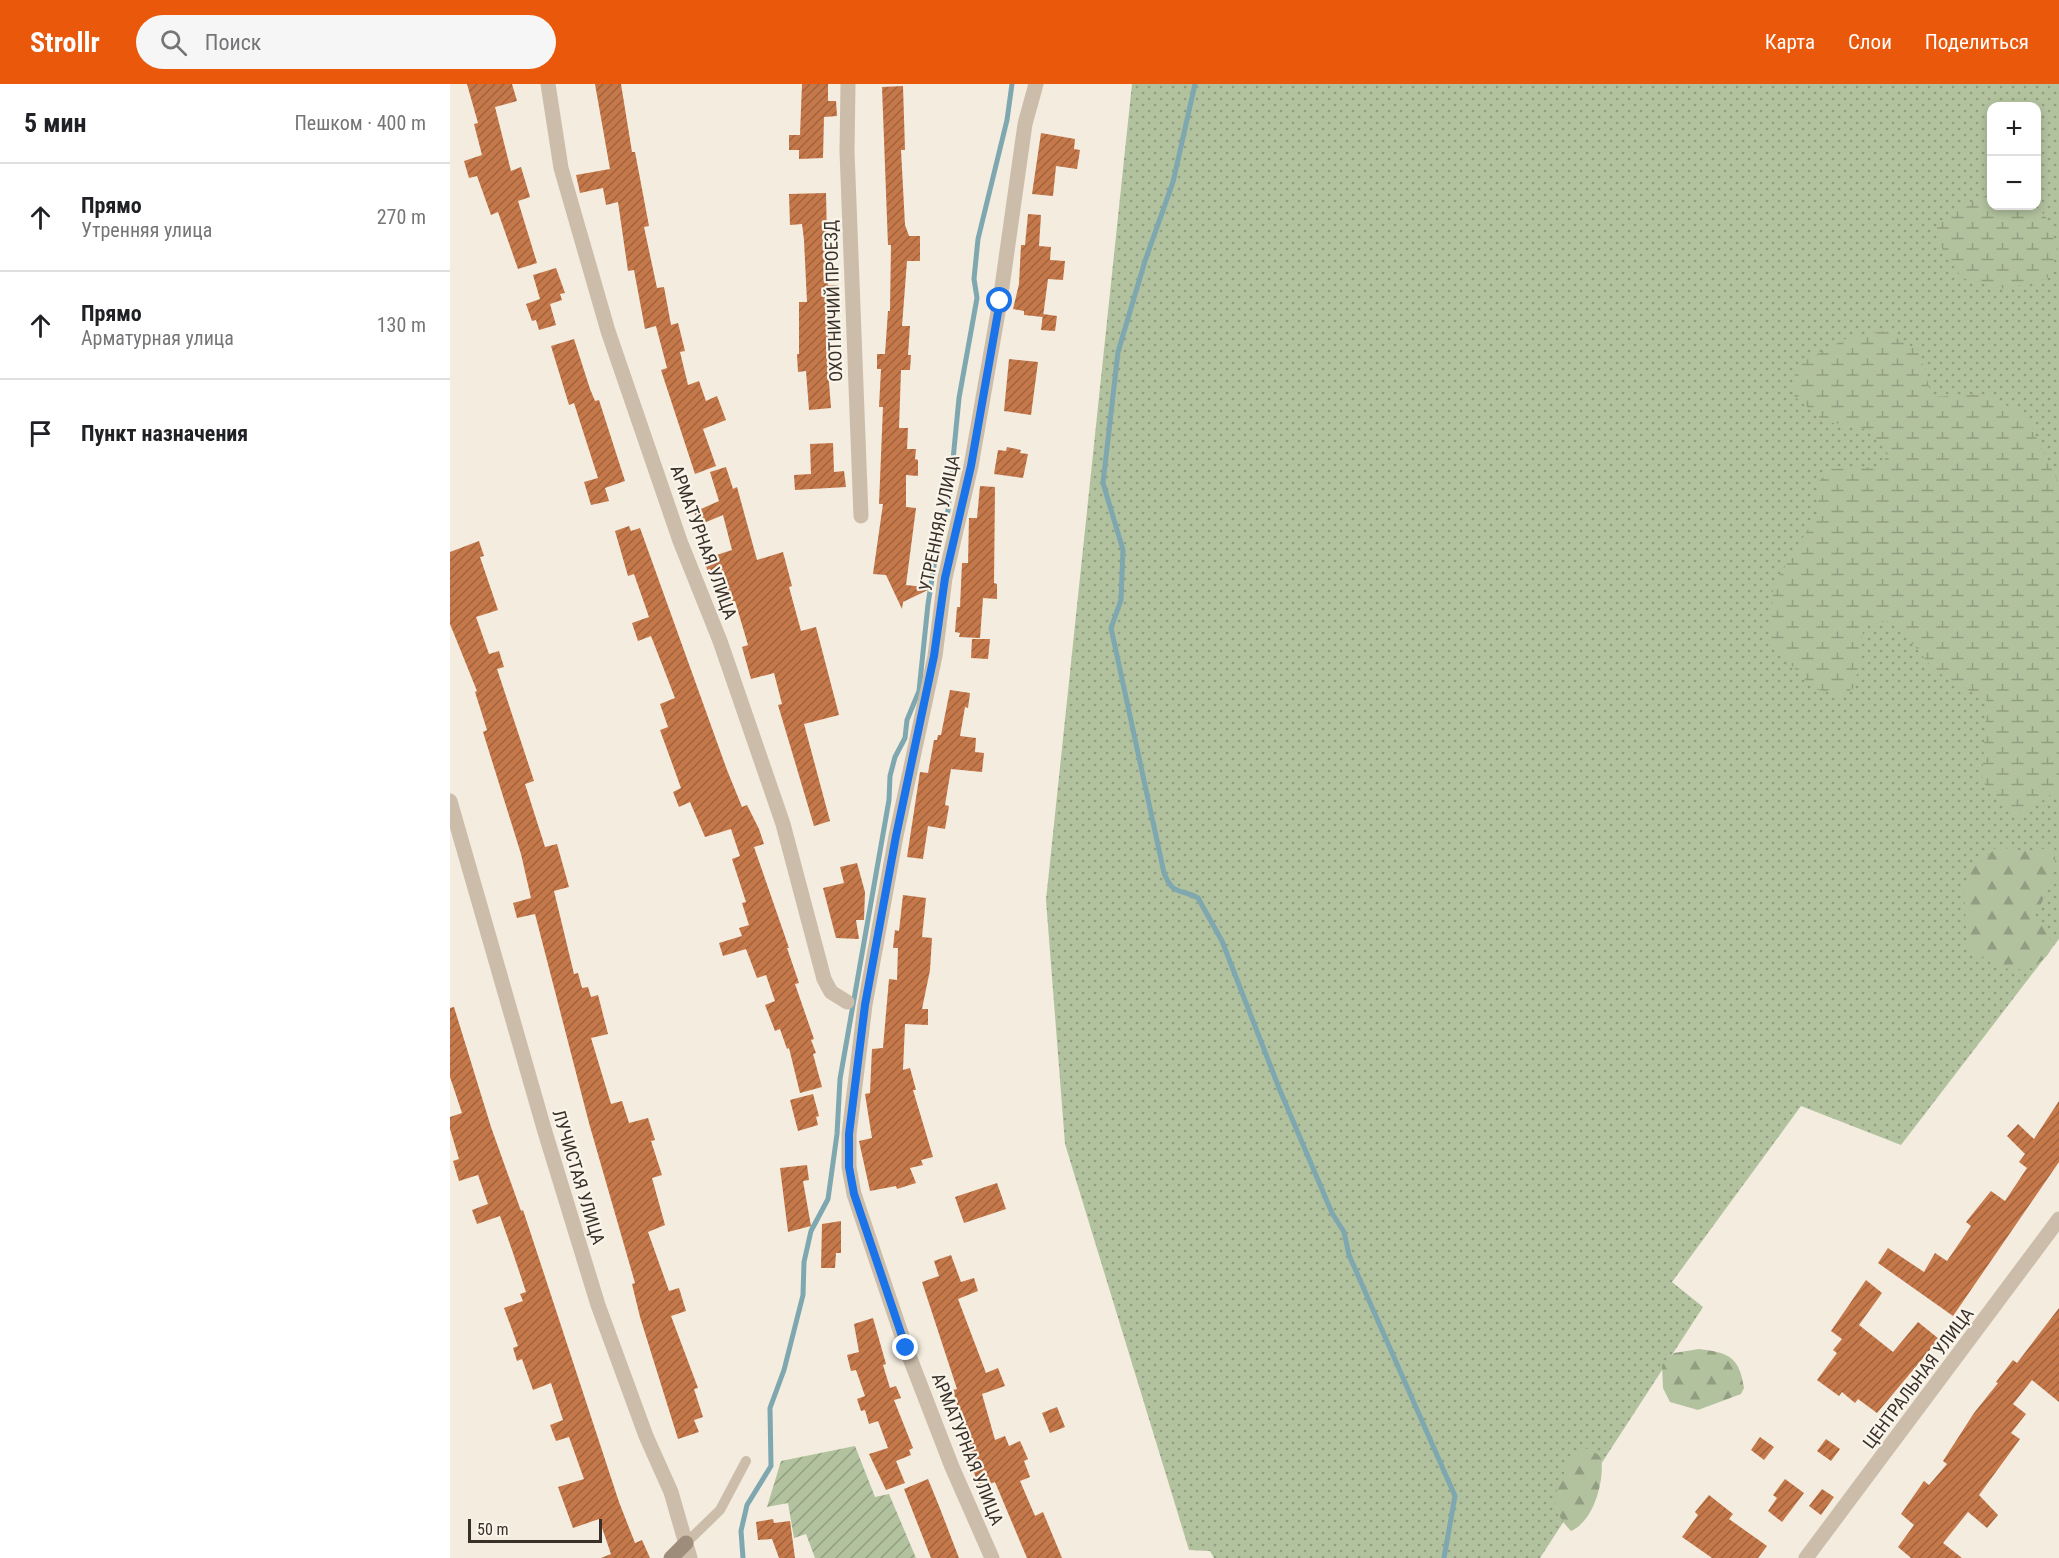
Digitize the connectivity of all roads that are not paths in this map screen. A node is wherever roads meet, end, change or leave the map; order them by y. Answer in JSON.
{"nodes":[{"id":1,"x":548,"y":84,"type":"edge"},
{"id":2,"x":848,"y":84,"type":"edge"},
{"id":3,"x":1036,"y":84,"type":"edge"},
{"id":4,"x":861,"y":516,"type":"dead end"},
{"id":5,"x":450,"y":801,"type":"edge"},
{"id":6,"x":857,"y":1004,"type":"junction"},
{"id":7,"x":2059,"y":1220,"type":"edge"},
{"id":8,"x":746,"y":1461,"type":"dead end"},
{"id":9,"x":688,"y":1551,"type":"edge"},
{"id":10,"x":672,"y":1558,"type":"edge"},
{"id":11,"x":992,"y":1558,"type":"edge"},
{"id":12,"x":1806,"y":1558,"type":"edge"}],
"edges":[{"from":1,"to":6,"type":"street","name":"АРМАТУРНАЯ УЛИЦА"},
{"from":2,"to":4,"type":"street","name":"ОХОТНИЧИЙ ПРОЕЗД"},
{"from":3,"to":6,"type":"street","name":"УТРЕННЯЯ УЛИЦА"},
{"from":5,"to":9,"type":"street","name":"ЛУЧИСТАЯ УЛИЦА"},
{"from":6,"to":11,"type":"street","name":"АРМАТУРНАЯ УЛИЦА"},
{"from":7,"to":12,"type":"street","name":"ЦЕНТРАЛЬНАЯ УЛИЦА"},
{"from":8,"to":9,"type":"lane"},
{"from":9,"to":10,"type":"street"}]}
